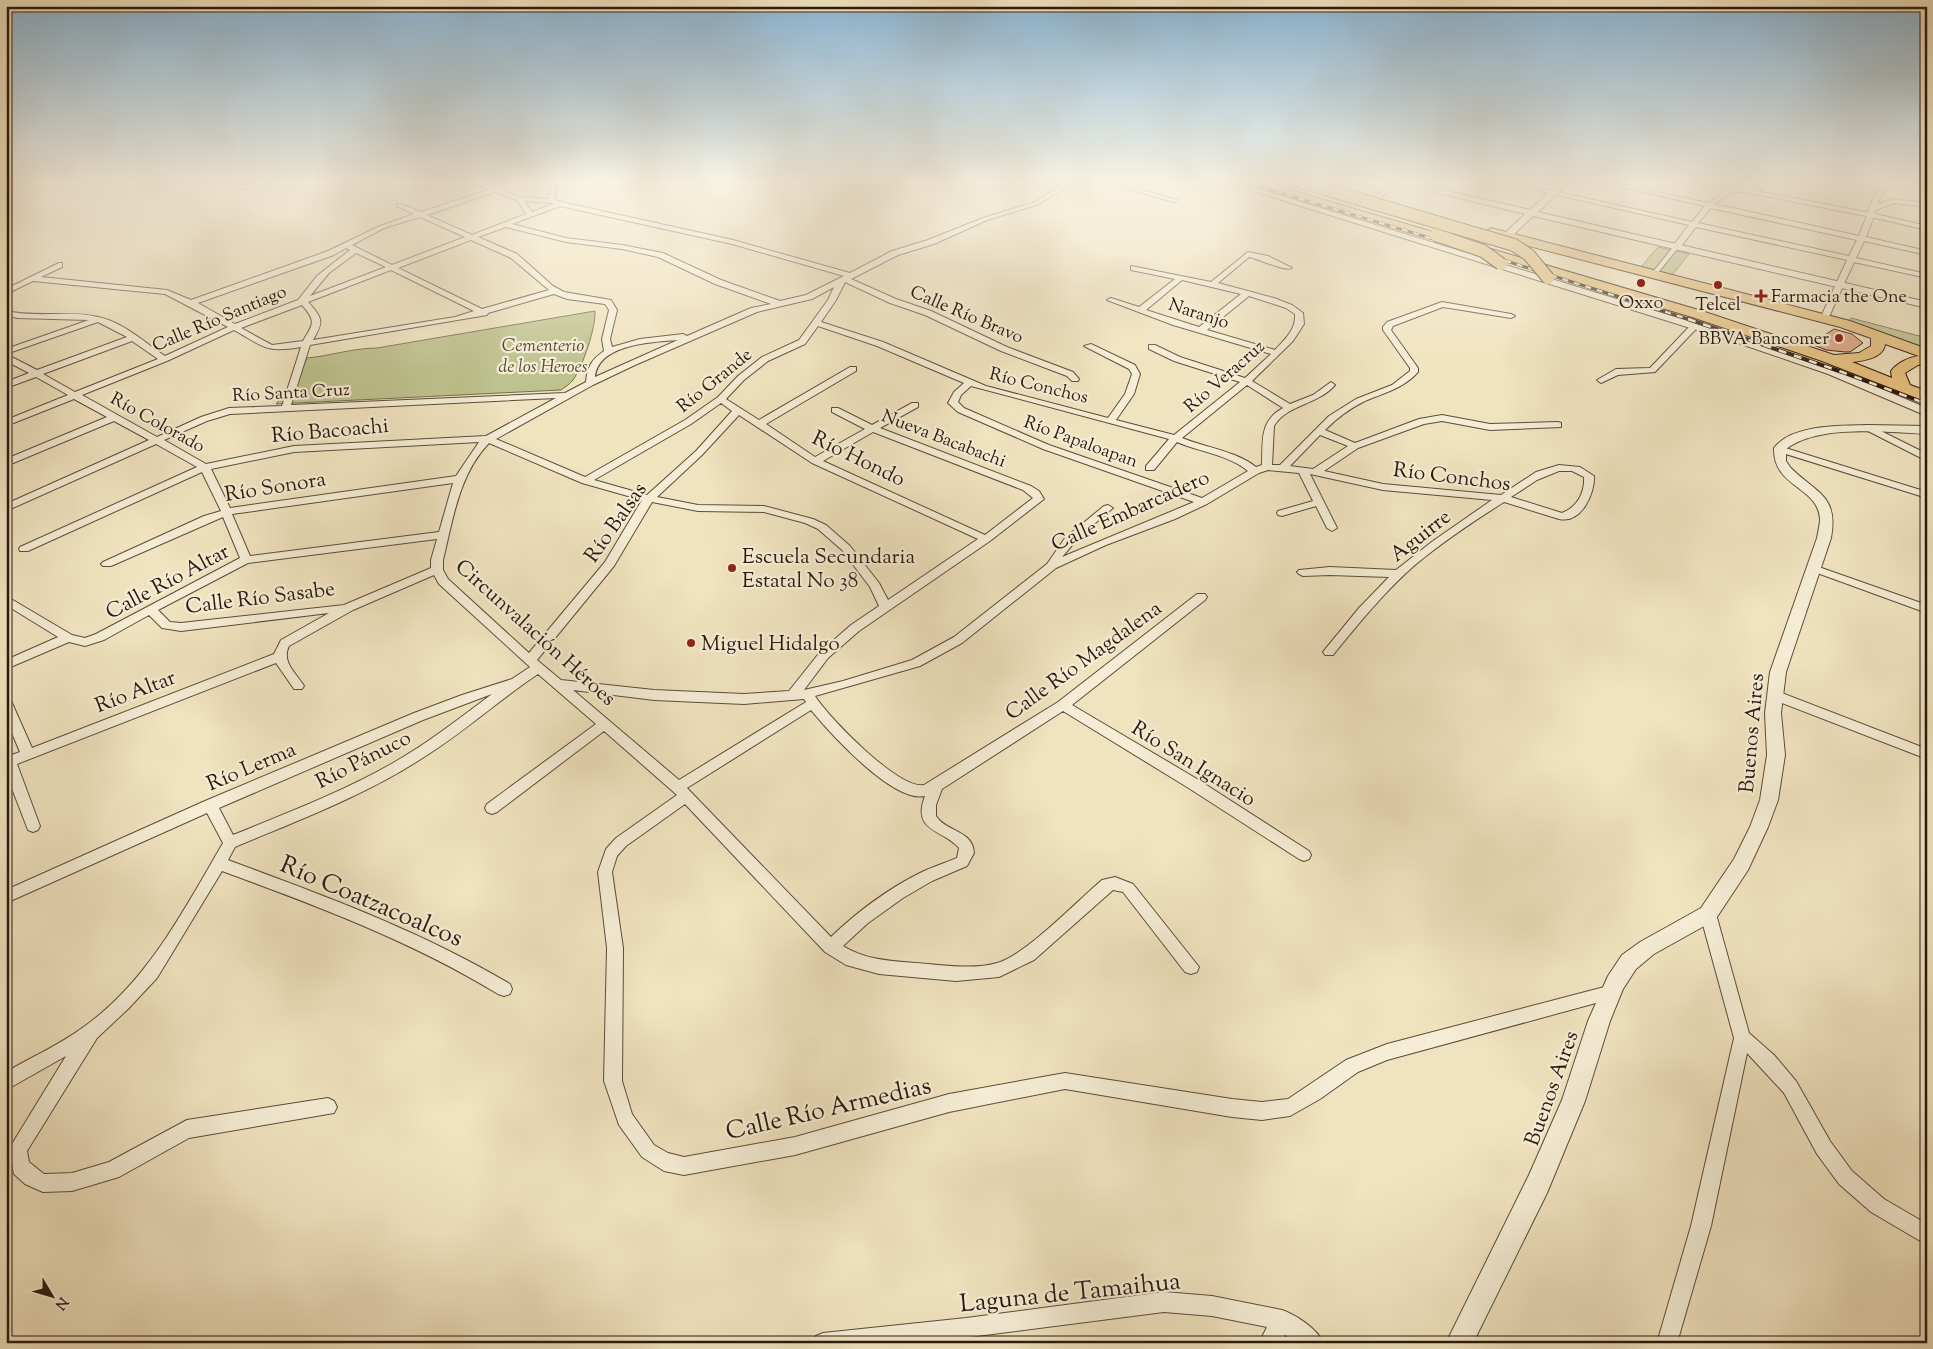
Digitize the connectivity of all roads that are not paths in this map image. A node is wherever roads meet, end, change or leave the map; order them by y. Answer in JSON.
{"nodes":[{"id":1,"x":449,"y":244,"type":"edge"},
{"id":2,"x":486,"y":244,"type":"edge"},
{"id":3,"x":597,"y":244,"type":"edge"},
{"id":4,"x":739,"y":244,"type":"edge"},
{"id":5,"x":925,"y":244,"type":"edge"},
{"id":6,"x":1434,"y":244,"type":"edge"},
{"id":7,"x":1443,"y":244,"type":"edge"},
{"id":8,"x":1461,"y":244,"type":"edge"},
{"id":9,"x":1462,"y":244,"type":"edge"},
{"id":10,"x":1509,"y":244,"type":"edge"},
{"id":11,"x":1517,"y":244,"type":"edge"},
{"id":12,"x":1663,"y":244,"type":"edge"},
{"id":13,"x":1678,"y":244,"type":"edge"},
{"id":14,"x":1782,"y":244,"type":"edge"},
{"id":15,"x":1859,"y":244,"type":"edge"},
{"id":16,"x":1881,"y":244,"type":"edge"},
{"id":17,"x":346,"y":245,"type":"joint"},
{"id":18,"x":1676,"y":247,"type":"junction"},
{"id":19,"x":355,"y":250,"type":"junction"},
{"id":20,"x":1529,"y":252,"type":"junction"},
{"id":21,"x":1927,"y":253,"type":"edge"},
{"id":22,"x":1852,"y":259,"type":"junction"},
{"id":23,"x":1491,"y":261,"type":"junction"},
{"id":24,"x":59,"y":265,"type":"dead end"},
{"id":25,"x":390,"y":266,"type":"junction"},
{"id":26,"x":1134,"y":268,"type":"dead end"},
{"id":27,"x":1288,"y":268,"type":"dead end"},
{"id":28,"x":1654,"y":274,"type":"junction"},
{"id":29,"x":1927,"y":276,"type":"edge"},
{"id":30,"x":34,"y":278,"type":"junction"},
{"id":31,"x":1180,"y":278,"type":"junction"},
{"id":32,"x":845,"y":280,"type":"junction"},
{"id":33,"x":1549,"y":280,"type":"junction"},
{"id":34,"x":1212,"y":285,"type":"junction"},
{"id":35,"x":1840,"y":285,"type":"junction"},
{"id":36,"x":555,"y":291,"type":"junction"},
{"id":37,"x":6,"y":292,"type":"edge"},
{"id":38,"x":1246,"y":293,"type":"junction"},
{"id":39,"x":303,"y":300,"type":"junction"},
{"id":40,"x":1111,"y":300,"type":"dead end"},
{"id":41,"x":191,"y":303,"type":"junction"},
{"id":42,"x":780,"y":304,"type":"junction"},
{"id":43,"x":1927,"y":305,"type":"edge"},
{"id":44,"x":1140,"y":310,"type":"junction"},
{"id":45,"x":484,"y":312,"type":"junction"},
{"id":46,"x":6,"y":313,"type":"edge"},
{"id":47,"x":1511,"y":316,"type":"dead end"},
{"id":48,"x":1824,"y":319,"type":"junction"},
{"id":49,"x":98,"y":320,"type":"junction"},
{"id":50,"x":817,"y":323,"type":"junction"},
{"id":51,"x":232,"y":328,"type":"junction"},
{"id":52,"x":1692,"y":329,"type":"junction"},
{"id":53,"x":1202,"y":330,"type":"junction"},
{"id":54,"x":695,"y":336,"type":"junction"},
{"id":55,"x":1878,"y":336,"type":"junction"},
{"id":56,"x":132,"y":338,"type":"junction"},
{"id":57,"x":306,"y":344,"type":"junction"},
{"id":58,"x":1088,"y":346,"type":"dead end"},
{"id":59,"x":1152,"y":347,"type":"dead end"},
{"id":60,"x":608,"y":351,"type":"junction"},
{"id":61,"x":6,"y":352,"type":"edge"},
{"id":62,"x":1276,"y":353,"type":"junction"},
{"id":63,"x":1927,"y":354,"type":"edge"},
{"id":64,"x":6,"y":357,"type":"edge"},
{"id":65,"x":164,"y":359,"type":"junction"},
{"id":66,"x":1837,"y":359,"type":"junction"},
{"id":67,"x":1927,"y":360,"type":"edge"},
{"id":68,"x":853,"y":369,"type":"dead end"},
{"id":69,"x":37,"y":374,"type":"junction"},
{"id":70,"x":1075,"y":380,"type":"dead end"},
{"id":71,"x":1601,"y":380,"type":"dead end"},
{"id":72,"x":1247,"y":381,"type":"junction"},
{"id":73,"x":590,"y":382,"type":"junction"},
{"id":74,"x":1851,"y":382,"type":"junction"},
{"id":75,"x":970,"y":384,"type":"junction"},
{"id":76,"x":1903,"y":384,"type":"junction"},
{"id":77,"x":6,"y":385,"type":"edge"},
{"id":78,"x":1331,"y":385,"type":"dead end"},
{"id":79,"x":76,"y":395,"type":"junction"},
{"id":80,"x":567,"y":395,"type":"junction"},
{"id":81,"x":1927,"y":395,"type":"edge"},
{"id":82,"x":721,"y":399,"type":"junction"},
{"id":83,"x":915,"y":405,"type":"dead end"},
{"id":84,"x":286,"y":408,"type":"junction"},
{"id":85,"x":1288,"y":408,"type":"junction"},
{"id":86,"x":834,"y":410,"type":"dead end"},
{"id":87,"x":737,"y":411,"type":"junction"},
{"id":88,"x":1927,"y":412,"type":"edge"},
{"id":89,"x":114,"y":417,"type":"junction"},
{"id":90,"x":1110,"y":421,"type":"junction"},
{"id":91,"x":6,"y":423,"type":"edge"},
{"id":92,"x":759,"y":424,"type":"junction"},
{"id":93,"x":1558,"y":426,"type":"dead end"},
{"id":94,"x":873,"y":429,"type":"junction"},
{"id":95,"x":1871,"y":429,"type":"junction"},
{"id":96,"x":1927,"y":430,"type":"edge"},
{"id":97,"x":1318,"y":431,"type":"junction"},
{"id":98,"x":1175,"y":438,"type":"junction"},
{"id":99,"x":488,"y":439,"type":"junction"},
{"id":100,"x":155,"y":440,"type":"junction"},
{"id":101,"x":1356,"y":446,"type":"junction"},
{"id":102,"x":1779,"y":449,"type":"junction"},
{"id":103,"x":1927,"y":458,"type":"edge"},
{"id":104,"x":816,"y":461,"type":"junction"},
{"id":105,"x":6,"y":463,"type":"edge"},
{"id":106,"x":205,"y":467,"type":"junction"},
{"id":107,"x":1267,"y":467,"type":"junction"},
{"id":108,"x":1150,"y":468,"type":"dead end"},
{"id":109,"x":1283,"y":468,"type":"junction"},
{"id":110,"x":1303,"y":471,"type":"junction"},
{"id":111,"x":1255,"y":472,"type":"junction"},
{"id":112,"x":1315,"y":472,"type":"junction"},
{"id":113,"x":1589,"y":476,"type":"joint"},
{"id":114,"x":459,"y":479,"type":"junction"},
{"id":115,"x":586,"y":481,"type":"junction"},
{"id":116,"x":1927,"y":495,"type":"edge"},
{"id":117,"x":1503,"y":498,"type":"junction"},
{"id":118,"x":648,"y":499,"type":"junction"},
{"id":119,"x":1203,"y":502,"type":"junction"},
{"id":120,"x":1319,"y":502,"type":"junction"},
{"id":121,"x":6,"y":508,"type":"edge"},
{"id":122,"x":1108,"y":508,"type":"dead end"},
{"id":123,"x":226,"y":511,"type":"junction"},
{"id":124,"x":1282,"y":513,"type":"dead end"},
{"id":125,"x":1332,"y":528,"type":"dead end"},
{"id":126,"x":442,"y":535,"type":"junction"},
{"id":127,"x":986,"y":540,"type":"junction"},
{"id":128,"x":24,"y":549,"type":"dead end"},
{"id":129,"x":246,"y":560,"type":"junction"},
{"id":130,"x":107,"y":564,"type":"dead end"},
{"id":131,"x":1052,"y":566,"type":"junction"},
{"id":132,"x":1813,"y":568,"type":"junction"},
{"id":133,"x":437,"y":570,"type":"junction"},
{"id":134,"x":1303,"y":572,"type":"dead end"},
{"id":135,"x":1399,"y":574,"type":"junction"},
{"id":136,"x":1201,"y":596,"type":"dead end"},
{"id":137,"x":6,"y":600,"type":"edge"},
{"id":138,"x":349,"y":607,"type":"junction"},
{"id":139,"x":885,"y":607,"type":"junction"},
{"id":140,"x":1927,"y":609,"type":"edge"},
{"id":141,"x":152,"y":611,"type":"junction"},
{"id":142,"x":68,"y":638,"type":"junction"},
{"id":143,"x":1329,"y":652,"type":"dead end"},
{"id":144,"x":279,"y":657,"type":"junction"},
{"id":145,"x":535,"y":664,"type":"junction"},
{"id":146,"x":6,"y":665,"type":"edge"},
{"id":147,"x":515,"y":683,"type":"junction"},
{"id":148,"x":559,"y":684,"type":"junction"},
{"id":149,"x":298,"y":686,"type":"dead end"},
{"id":150,"x":1774,"y":695,"type":"junction"},
{"id":151,"x":792,"y":696,"type":"junction"},
{"id":152,"x":810,"y":699,"type":"junction"},
{"id":153,"x":6,"y":703,"type":"edge"},
{"id":154,"x":1063,"y":705,"type":"junction"},
{"id":155,"x":605,"y":724,"type":"junction"},
{"id":156,"x":28,"y":754,"type":"junction"},
{"id":157,"x":1927,"y":754,"type":"edge"},
{"id":158,"x":8,"y":763,"type":"edge"},
{"id":159,"x":936,"y":786,"type":"junction"},
{"id":160,"x":682,"y":792,"type":"junction"},
{"id":161,"x":210,"y":805,"type":"junction"},
{"id":162,"x":492,"y":808,"type":"dead end"},
{"id":163,"x":33,"y":826,"type":"dead end"},
{"id":164,"x":230,"y":843,"type":"junction"},
{"id":165,"x":1304,"y":855,"type":"dead end"},
{"id":166,"x":218,"y":863,"type":"junction"},
{"id":167,"x":6,"y":897,"type":"edge"},
{"id":168,"x":1708,"y":914,"type":"junction"},
{"id":169,"x":831,"y":947,"type":"junction"},
{"id":170,"x":1191,"y":967,"type":"dead end"},
{"id":171,"x":504,"y":989,"type":"dead end"},
{"id":172,"x":1612,"y":992,"type":"junction"},
{"id":173,"x":91,"y":1032,"type":"junction"},
{"id":174,"x":1742,"y":1038,"type":"junction"},
{"id":175,"x":6,"y":1082,"type":"edge"},
{"id":176,"x":328,"y":1107,"type":"dead end"},
{"id":177,"x":1927,"y":1235,"type":"edge"},
{"id":178,"x":1282,"y":1320,"type":"junction"},
{"id":179,"x":823,"y":1343,"type":"edge"},
{"id":180,"x":1268,"y":1343,"type":"edge"},
{"id":181,"x":1313,"y":1343,"type":"edge"},
{"id":182,"x":1459,"y":1343,"type":"edge"},
{"id":183,"x":1667,"y":1343,"type":"edge"}],
"edges":[{"from":1,"to":25,"type":"street","name":"Calle Río Santiago"},
{"from":2,"to":36,"type":"street"},
{"from":3,"to":42,"type":"street"},
{"from":4,"to":32,"type":"street","name":"Calle Río Bravo"},
{"from":5,"to":32,"type":"street","name":"Circunvalación Héroes"},
{"from":6,"to":23,"type":"street"},
{"from":7,"to":23,"type":"highway","bridge":true},
{"from":8,"to":23,"type":"highway"},
{"from":9,"to":81,"type":"highway"},
{"from":10,"to":20,"type":"highway","bridge":true},
{"from":11,"to":20,"type":"highway"},
{"from":12,"to":18,"type":"street"},
{"from":13,"to":18,"type":"street"},
{"from":14,"to":22,"type":"street"},
{"from":15,"to":22,"type":"street"},
{"from":16,"to":21,"type":"street"},
{"from":17,"to":19,"type":"street"},
{"from":17,"to":41,"type":"street"},
{"from":18,"to":28,"type":"street"},
{"from":18,"to":35,"type":"street"},
{"from":19,"to":25,"type":"street"},
{"from":19,"to":39,"type":"street"},
{"from":20,"to":23,"type":"highway"},
{"from":20,"to":23,"type":"highway"},
{"from":20,"to":28,"type":"highway"},
{"from":20,"to":33,"type":"highway","bridge":true},
{"from":20,"to":66,"type":"highway"},
{"from":22,"to":29,"type":"street"},
{"from":22,"to":35,"type":"street"},
{"from":23,"to":33,"type":"street"},
{"from":23,"to":52,"type":"street"},
{"from":24,"to":30,"type":"street"},
{"from":25,"to":39,"type":"street","name":"Calle Río Santiago"},
{"from":25,"to":45,"type":"street"},
{"from":26,"to":31,"type":"street"},
{"from":27,"to":34,"type":"street"},
{"from":28,"to":48,"type":"highway"},
{"from":30,"to":37,"type":"street"},
{"from":30,"to":41,"type":"street"},
{"from":31,"to":34,"type":"street"},
{"from":31,"to":44,"type":"street"},
{"from":32,"to":42,"type":"street","name":"Circunvalación Héroes"},
{"from":32,"to":50,"type":"street","name":"Río Grande"},
{"from":32,"to":70,"type":"street","name":"Calle Río Bravo"},
{"from":33,"to":74,"type":"street"},
{"from":34,"to":38,"type":"street"},
{"from":35,"to":43,"type":"street"},
{"from":35,"to":48,"type":"street"},
{"from":36,"to":45,"type":"street"},
{"from":36,"to":60,"type":"street"},
{"from":38,"to":53,"type":"street"},
{"from":38,"to":62,"type":"street","name":"Río Veracruz"},
{"from":39,"to":51,"type":"street","name":"Calle Río Santiago"},
{"from":39,"to":57,"type":"street"},
{"from":40,"to":44,"type":"street","name":"Naranjo"},
{"from":41,"to":51,"type":"street"},
{"from":42,"to":54,"type":"street","name":"Circunvalación Héroes"},
{"from":44,"to":53,"type":"street","name":"Naranjo"},
{"from":45,"to":57,"type":"street"},
{"from":46,"to":49,"type":"street"},
{"from":47,"to":97,"type":"street"},
{"from":48,"to":55,"type":"highway"},
{"from":49,"to":56,"type":"street"},
{"from":49,"to":61,"type":"street"},
{"from":50,"to":75,"type":"street","name":"Río Conchos"},
{"from":50,"to":82,"type":"street","name":"Río Grande"},
{"from":51,"to":57,"type":"street"},
{"from":51,"to":65,"type":"street","name":"Calle Río Santiago"},
{"from":52,"to":71,"type":"street"},
{"from":52,"to":74,"type":"street"},
{"from":53,"to":62,"type":"street","name":"Naranjo"},
{"from":54,"to":60,"type":"street"},
{"from":54,"to":73,"type":"street","name":"Circunvalación Héroes"},
{"from":55,"to":63,"type":"highway"},
{"from":55,"to":66,"type":"highway"},
{"from":56,"to":65,"type":"street"},
{"from":56,"to":69,"type":"street"},
{"from":57,"to":84,"type":"street"},
{"from":58,"to":90,"type":"street"},
{"from":59,"to":72,"type":"street"},
{"from":60,"to":73,"type":"street"},
{"from":62,"to":72,"type":"street","name":"Río Veracruz"},
{"from":64,"to":69,"type":"street","name":"Río Colorado"},
{"from":65,"to":79,"type":"street","name":"Calle Río Santiago"},
{"from":66,"to":76,"type":"highway"},
{"from":67,"to":76,"type":"highway"},
{"from":68,"to":92,"type":"street"},
{"from":69,"to":77,"type":"street"},
{"from":69,"to":79,"type":"street","name":"Río Colorado"},
{"from":72,"to":85,"type":"street"},
{"from":72,"to":98,"type":"street","name":"Río Veracruz"},
{"from":73,"to":80,"type":"street","name":"Circunvalación Héroes"},
{"from":74,"to":88,"type":"street"},
{"from":75,"to":90,"type":"street","name":"Río Conchos"},
{"from":75,"to":119,"type":"street","name":"Río Papaloapan"},
{"from":76,"to":81,"type":"highway"},
{"from":78,"to":85,"type":"street"},
{"from":79,"to":89,"type":"street","name":"Río Colorado"},
{"from":79,"to":91,"type":"street","name":"Calle Río Santiago"},
{"from":80,"to":84,"type":"street","name":"Río Santa Cruz"},
{"from":80,"to":99,"type":"street","name":"Circunvalación Héroes"},
{"from":82,"to":87,"type":"street","name":"Río Hondo"},
{"from":82,"to":115,"type":"street","name":"Río Grande"},
{"from":83,"to":94,"type":"street"},
{"from":84,"to":100,"type":"street","name":"Río Santa Cruz"},
{"from":85,"to":107,"type":"street"},
{"from":86,"to":94,"type":"street","name":"Nueva Bacabachi"},
{"from":87,"to":92,"type":"street","name":"Río Hondo"},
{"from":87,"to":118,"type":"street","name":"Río Balsas"},
{"from":89,"to":100,"type":"street","name":"Río Colorado"},
{"from":89,"to":105,"type":"street"},
{"from":90,"to":98,"type":"street","name":"Río Conchos"},
{"from":92,"to":104,"type":"street","name":"Río Hondo"},
{"from":93,"to":101,"type":"street"},
{"from":94,"to":104,"type":"street"},
{"from":94,"to":127,"type":"street","name":"Nueva Bacabachi"},
{"from":95,"to":96,"type":"street"},
{"from":95,"to":102,"type":"street"},
{"from":95,"to":103,"type":"street"},
{"from":97,"to":101,"type":"street"},
{"from":97,"to":109,"type":"street"},
{"from":98,"to":108,"type":"street","name":"Río Veracruz"},
{"from":98,"to":111,"type":"street","name":"Río Conchos"},
{"from":99,"to":106,"type":"street","name":"Río Bacoachi"},
{"from":99,"to":114,"type":"street","name":"Circunvalación Héroes"},
{"from":99,"to":115,"type":"street","name":"Río Bacoachi"},
{"from":100,"to":106,"type":"street","name":"Río Colorado"},
{"from":100,"to":121,"type":"street","name":"Río Santa Cruz"},
{"from":101,"to":112,"type":"street"},
{"from":102,"to":116,"type":"street"},
{"from":102,"to":132,"type":"street","name":"Buenos Aires"},
{"from":104,"to":127,"type":"street","name":"Río Hondo"},
{"from":106,"to":123,"type":"street","name":"Río Colorado"},
{"from":106,"to":128,"type":"street","name":"Río Bacoachi"},
{"from":107,"to":109,"type":"street","name":"Calle Embarcadero"},
{"from":107,"to":111,"type":"street","name":"Calle Embarcadero"},
{"from":109,"to":110,"type":"street","name":"Río Conchos"},
{"from":110,"to":112,"type":"street","name":"Río Conchos"},
{"from":110,"to":120,"type":"street"},
{"from":111,"to":119,"type":"street","name":"Calle Embarcadero"},
{"from":112,"to":117,"type":"street","name":"Río Conchos"},
{"from":113,"to":117,"type":"street","name":"Aguirre"},
{"from":113,"to":117,"type":"street","name":"Río Conchos"},
{"from":114,"to":123,"type":"street","name":"Río Sonora"},
{"from":114,"to":126,"type":"street","name":"Circunvalación Héroes"},
{"from":115,"to":118,"type":"street","name":"Río Bacoachi"},
{"from":117,"to":135,"type":"street","name":"Aguirre"},
{"from":118,"to":139,"type":"street","name":"Río Bacoachi"},
{"from":118,"to":145,"type":"street","name":"Río Balsas"},
{"from":119,"to":131,"type":"street","name":"Calle Embarcadero"},
{"from":120,"to":124,"type":"street"},
{"from":120,"to":125,"type":"street"},
{"from":122,"to":131,"type":"street"},
{"from":123,"to":129,"type":"street","name":"Río Colorado"},
{"from":123,"to":130,"type":"street","name":"Río Sonora"},
{"from":126,"to":129,"type":"street","name":"Calle Río Altar"},
{"from":126,"to":133,"type":"street","name":"Circunvalación Héroes"},
{"from":127,"to":139,"type":"street"},
{"from":129,"to":141,"type":"street","name":"Calle Río Altar"},
{"from":131,"to":152,"type":"street","name":"Calle Embarcadero"},
{"from":132,"to":140,"type":"street"},
{"from":132,"to":150,"type":"street","name":"Buenos Aires"},
{"from":133,"to":138,"type":"street"},
{"from":133,"to":145,"type":"street","name":"Circunvalación Héroes"},
{"from":134,"to":135,"type":"street"},
{"from":135,"to":143,"type":"street","name":"Aguirre"},
{"from":136,"to":154,"type":"street","name":"Calle Río Magdalena"},
{"from":137,"to":142,"type":"street"},
{"from":138,"to":141,"type":"street","name":"Calle Río Sasabe"},
{"from":138,"to":144,"type":"street"},
{"from":139,"to":151,"type":"street"},
{"from":141,"to":142,"type":"street","name":"Calle Río Altar"},
{"from":142,"to":146,"type":"street","name":"Calle Río Altar"},
{"from":144,"to":149,"type":"street"},
{"from":144,"to":156,"type":"street","name":"Río Altar"},
{"from":145,"to":147,"type":"street","name":"Río Pánuco"},
{"from":145,"to":148,"type":"street","name":"Circunvalación Héroes"},
{"from":147,"to":161,"type":"street","name":"Río Lerma"},
{"from":147,"to":164,"type":"street","name":"Río Pánuco"},
{"from":148,"to":151,"type":"street","name":"Calle Embarcadero"},
{"from":148,"to":155,"type":"street","name":"Circunvalación Héroes"},
{"from":150,"to":157,"type":"street"},
{"from":150,"to":168,"type":"street","name":"Buenos Aires"},
{"from":151,"to":152,"type":"street","name":"Calle Embarcadero"},
{"from":152,"to":159,"type":"street"},
{"from":152,"to":160,"type":"street","name":"Calle Río Armedias"},
{"from":153,"to":156,"type":"street"},
{"from":154,"to":159,"type":"street","name":"Calle Río Magdalena"},
{"from":154,"to":165,"type":"street","name":"Río San Ignacio"},
{"from":155,"to":160,"type":"street","name":"Circunvalación Héroes"},
{"from":155,"to":162,"type":"street"},
{"from":156,"to":158,"type":"street","name":"Río Altar"},
{"from":158,"to":163,"type":"street"},
{"from":159,"to":169,"type":"street"},
{"from":160,"to":169,"type":"street","name":"Circunvalación Héroes"},
{"from":160,"to":172,"type":"street","name":"Calle Río Armedias"},
{"from":161,"to":164,"type":"street"},
{"from":161,"to":167,"type":"street","name":"Río Lerma"},
{"from":164,"to":166,"type":"street"},
{"from":166,"to":171,"type":"street","name":"Río Coatzacoalcos"},
{"from":166,"to":173,"type":"street"},
{"from":168,"to":172,"type":"street","name":"Buenos Aires"},
{"from":168,"to":174,"type":"street"},
{"from":169,"to":170,"type":"street","name":"Circunvalación Héroes"},
{"from":172,"to":182,"type":"street","name":"Buenos Aires"},
{"from":173,"to":175,"type":"street"},
{"from":173,"to":176,"type":"street"},
{"from":174,"to":177,"type":"street"},
{"from":174,"to":183,"type":"street"},
{"from":178,"to":179,"type":"street","name":"Laguna de Tamaihua"},
{"from":178,"to":180,"type":"street"},
{"from":178,"to":181,"type":"street","name":"Laguna de Tamaihua"}]}
